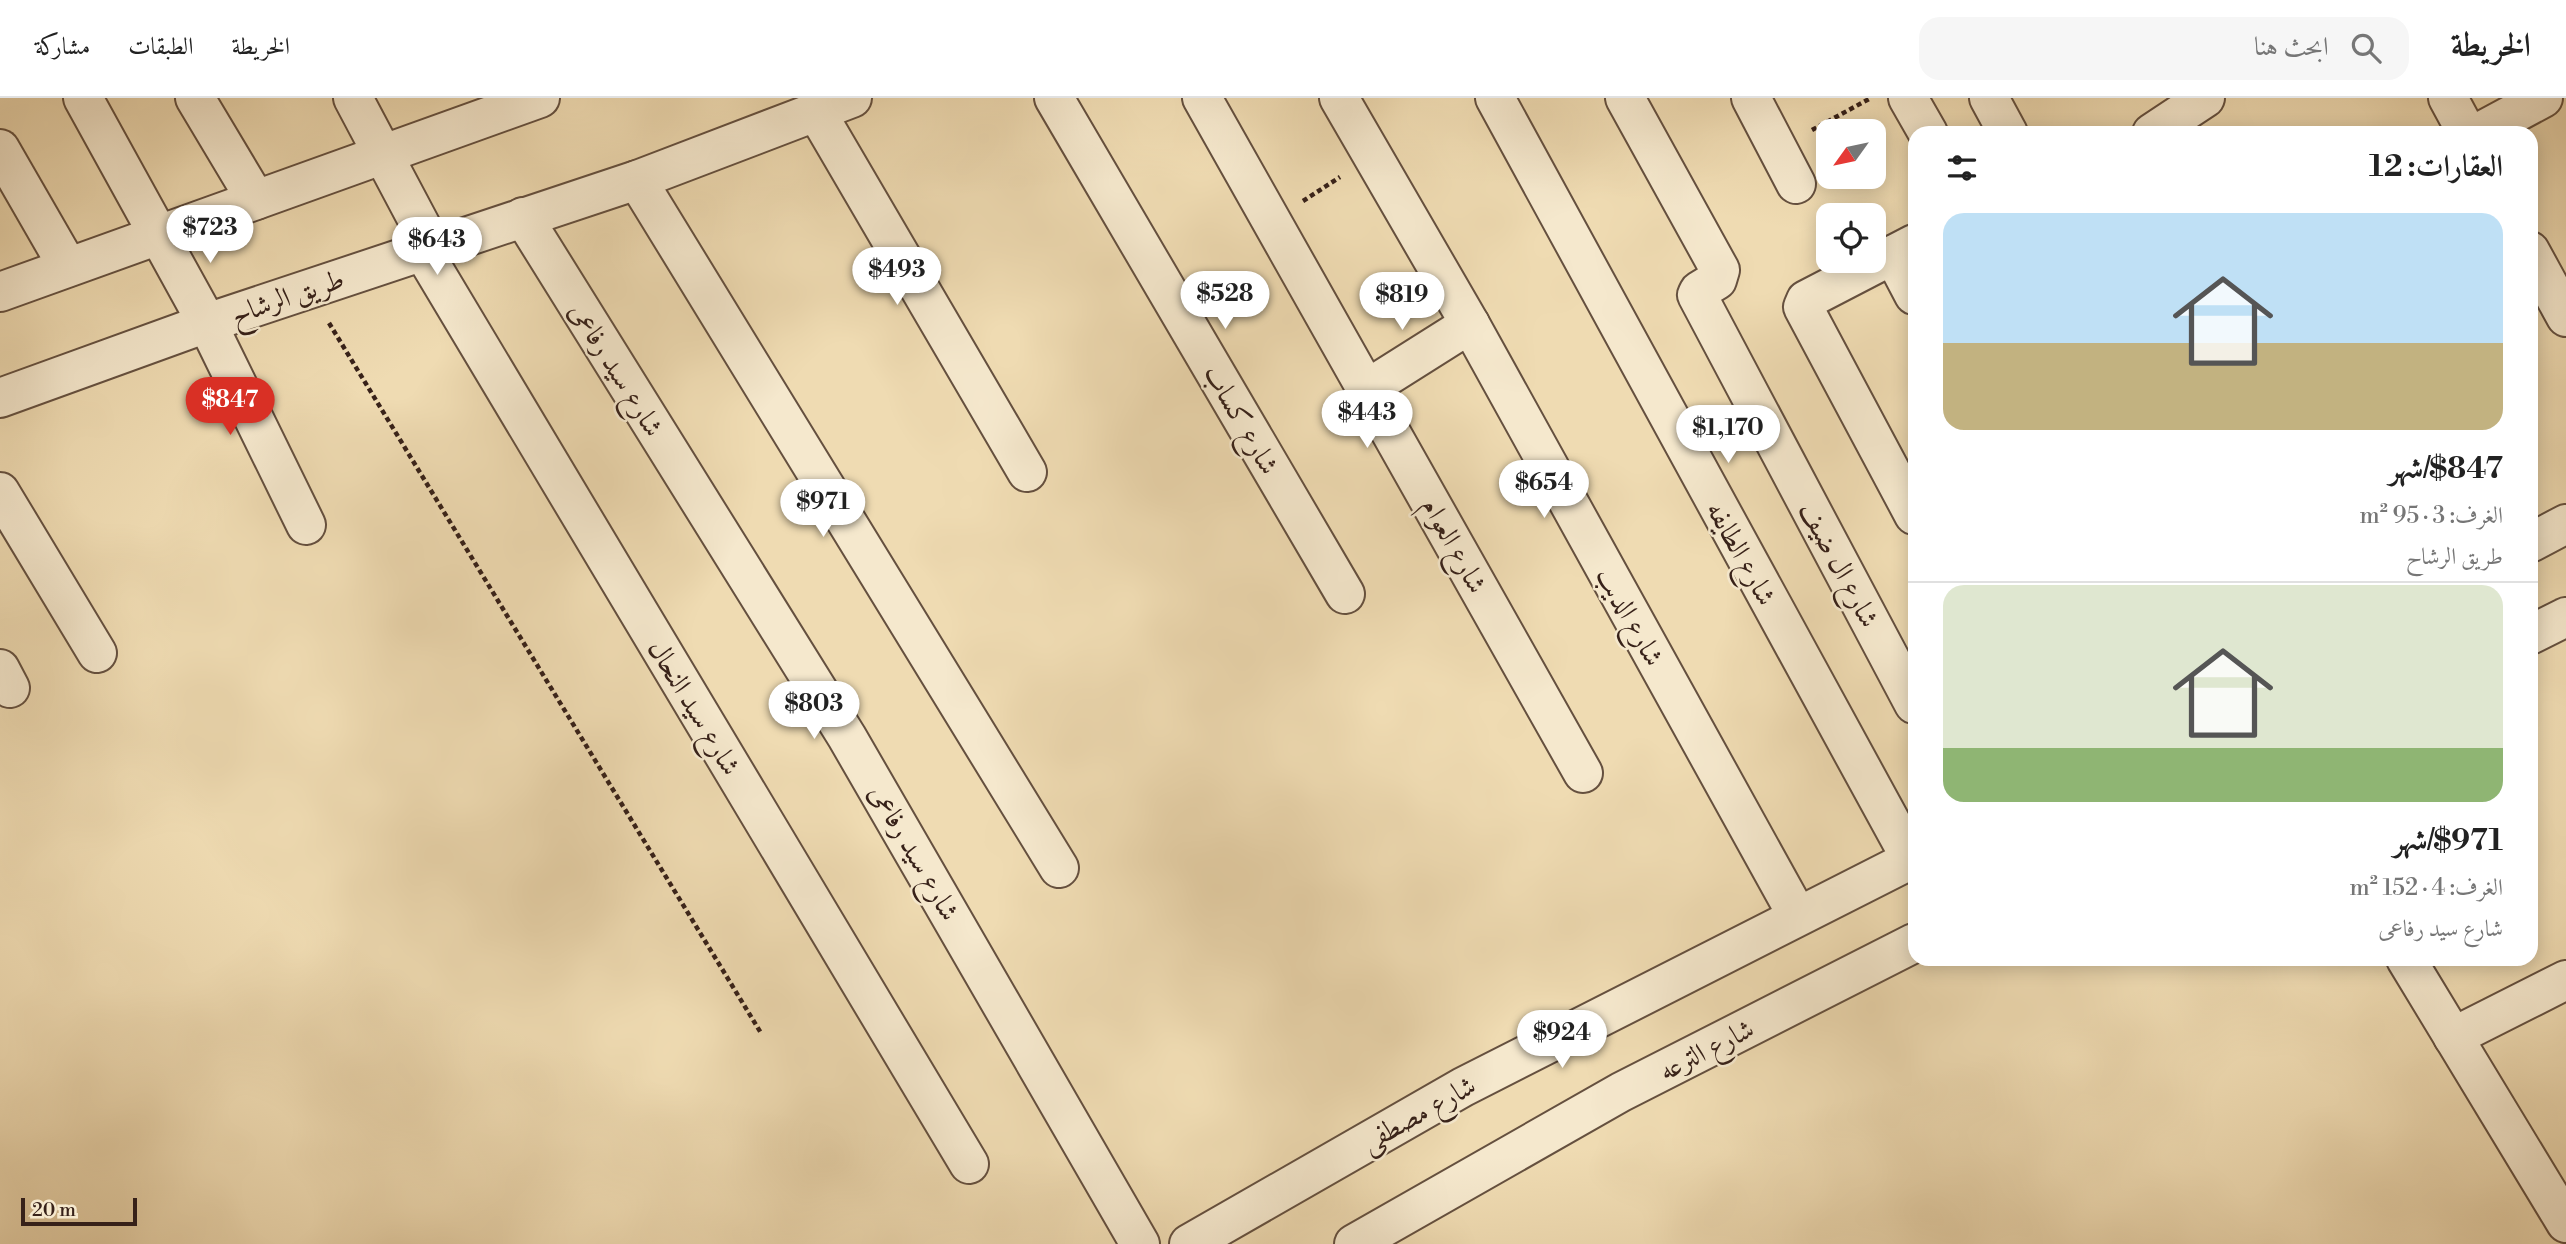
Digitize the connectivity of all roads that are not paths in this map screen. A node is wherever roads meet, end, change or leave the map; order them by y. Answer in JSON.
{"nodes":[{"id":1,"x":83,"y":98,"type":"edge"},
{"id":2,"x":195,"y":98,"type":"edge"},
{"id":3,"x":353,"y":98,"type":"edge"},
{"id":4,"x":540,"y":98,"type":"edge"},
{"id":5,"x":852,"y":98,"type":"edge"},
{"id":6,"x":1054,"y":98,"type":"edge"},
{"id":7,"x":1202,"y":98,"type":"edge"},
{"id":8,"x":1495,"y":98,"type":"edge"},
{"id":9,"x":1625,"y":98,"type":"edge"},
{"id":10,"x":1751,"y":98,"type":"edge"},
{"id":11,"x":1908,"y":98,"type":"edge"},
{"id":12,"x":1989,"y":98,"type":"edge"},
{"id":13,"x":2205,"y":98,"type":"edge"},
{"id":14,"x":2543,"y":98,"type":"edge"},
{"id":15,"x":1348,"y":101,"type":"edge"},
{"id":16,"x":466,"y":111,"type":"edge"},
{"id":17,"x":817,"y":113,"type":"junction"},
{"id":18,"x":2457,"y":123,"type":"edge"},
{"id":19,"x":1924,"y":126,"type":"edge"},
{"id":20,"x":2004,"y":126,"type":"edge"},
{"id":21,"x":2163,"y":126,"type":"edge"},
{"id":22,"x":0,"y":149,"type":"edge"},
{"id":23,"x":384,"y":155,"type":"junction"},
{"id":24,"x":637,"y":180,"type":"junction"},
{"id":25,"x":1796,"y":184,"type":"dead end"},
{"id":26,"x":256,"y":200,"type":"junction"},
{"id":27,"x":523,"y":217,"type":"junction"},
{"id":28,"x":160,"y":234,"type":"junction"},
{"id":29,"x":427,"y":249,"type":"junction"},
{"id":30,"x":1904,"y":250,"type":"edge"},
{"id":31,"x":68,"y":267,"type":"junction"},
{"id":32,"x":1908,"y":268,"type":"edge"},
{"id":33,"x":2538,"y":273,"type":"edge"},
{"id":34,"x":0,"y":292,"type":"edge"},
{"id":35,"x":2551,"y":310,"type":"edge"},
{"id":36,"x":207,"y":323,"type":"junction"},
{"id":37,"x":1470,"y":324,"type":"junction"},
{"id":38,"x":1367,"y":389,"type":"junction"},
{"id":39,"x":0,"y":398,"type":"edge"},
{"id":40,"x":1027,"y":472,"type":"dead end"},
{"id":41,"x":1908,"y":504,"type":"edge"},
{"id":42,"x":5,"y":511,"type":"edge"},
{"id":43,"x":2566,"y":524,"type":"edge"},
{"id":44,"x":306,"y":525,"type":"dead end"},
{"id":45,"x":2538,"y":540,"type":"edge"},
{"id":46,"x":1345,"y":594,"type":"dead end"},
{"id":47,"x":2566,"y":617,"type":"edge"},
{"id":48,"x":2538,"y":631,"type":"edge"},
{"id":49,"x":97,"y":653,"type":"dead end"},
{"id":50,"x":1908,"y":693,"type":"edge"},
{"id":51,"x":1583,"y":773,"type":"dead end"},
{"id":52,"x":1908,"y":850,"type":"edge"},
{"id":53,"x":1908,"y":861,"type":"edge"},
{"id":54,"x":1059,"y":868,"type":"dead end"},
{"id":55,"x":1797,"y":915,"type":"junction"},
{"id":56,"x":1908,"y":946,"type":"edge"},
{"id":57,"x":2410,"y":966,"type":"edge"},
{"id":58,"x":2566,"y":980,"type":"edge"},
{"id":59,"x":2453,"y":1037,"type":"junction"},
{"id":60,"x":969,"y":1164,"type":"dead end"},
{"id":61,"x":2566,"y":1223,"type":"edge"},
{"id":62,"x":1140,"y":1244,"type":"edge"},
{"id":63,"x":1189,"y":1244,"type":"edge"},
{"id":64,"x":1354,"y":1244,"type":"edge"}],
"edges":[{"from":1,"to":28,"type":"street"},
{"from":2,"to":26,"type":"street"},
{"from":3,"to":23,"type":"street","name":"شارع سيد النحال"},
{"from":4,"to":16,"type":"street"},
{"from":5,"to":17,"type":"street","name":"طريق الرشاح"},
{"from":6,"to":46,"type":"street","name":"شارع كساب"},
{"from":7,"to":38,"type":"street","name":"شارع العوام"},
{"from":8,"to":52,"type":"street","name":"شارع الطايفه"},
{"from":9,"to":50,"type":"street","name":"شارع ال ضيف"},
{"from":10,"to":25,"type":"street"},
{"from":11,"to":19,"type":"street"},
{"from":12,"to":20,"type":"street"},
{"from":13,"to":21,"type":"street"},
{"from":14,"to":18,"type":"street"},
{"from":15,"to":37,"type":"street","name":"شارع الديب"},
{"from":16,"to":23,"type":"street"},
{"from":17,"to":24,"type":"street","name":"طريق الرشاح"},
{"from":17,"to":40,"type":"street"},
{"from":22,"to":31,"type":"street"},
{"from":23,"to":26,"type":"street"},
{"from":23,"to":29,"type":"street","name":"شارع سيد النحال"},
{"from":24,"to":27,"type":"street","name":"طريق الرشاح"},
{"from":24,"to":54,"type":"street"},
{"from":26,"to":28,"type":"street"},
{"from":27,"to":29,"type":"street","name":"طريق الرشاح"},
{"from":27,"to":62,"type":"street","name":"شارع سيد رفاعى"},
{"from":28,"to":31,"type":"street"},
{"from":28,"to":36,"type":"street"},
{"from":29,"to":36,"type":"street","name":"طريق الرشاح"},
{"from":29,"to":60,"type":"street","name":"شارع سيد النحال"},
{"from":30,"to":32,"type":"street"},
{"from":30,"to":41,"type":"street"},
{"from":31,"to":34,"type":"street"},
{"from":33,"to":35,"type":"street"},
{"from":36,"to":39,"type":"street","name":"طريق الرشاح"},
{"from":36,"to":44,"type":"street"},
{"from":37,"to":38,"type":"street"},
{"from":37,"to":55,"type":"street","name":"شارع الديب"},
{"from":38,"to":51,"type":"street","name":"شارع العوام"},
{"from":42,"to":49,"type":"street"},
{"from":43,"to":45,"type":"street"},
{"from":47,"to":48,"type":"street"},
{"from":53,"to":55,"type":"street","name":"شارع مصطفى"},
{"from":55,"to":63,"type":"street","name":"شارع مصطفى"},
{"from":56,"to":64,"type":"street","name":"شارع الترعه"},
{"from":57,"to":59,"type":"street"},
{"from":58,"to":59,"type":"street"},
{"from":59,"to":61,"type":"street"}]}
